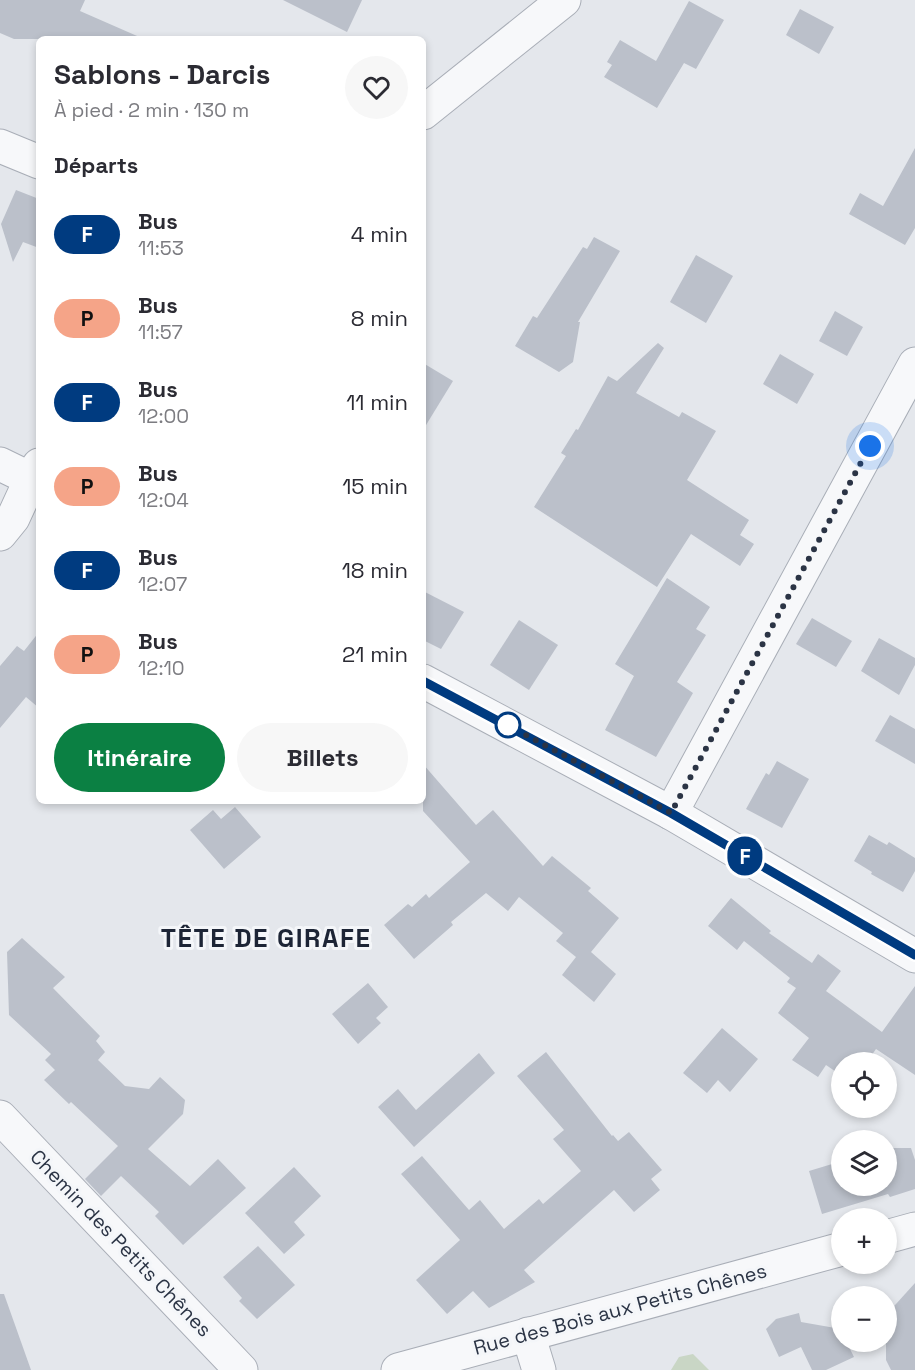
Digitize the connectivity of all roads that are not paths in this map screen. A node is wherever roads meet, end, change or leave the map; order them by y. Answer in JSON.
{"nodes":[{"id":1,"x":564,"y":0,"type":"edge"},
{"id":2,"x":426,"y":111,"type":"edge"},
{"id":3,"x":0,"y":146,"type":"edge"},
{"id":4,"x":36,"y":161,"type":"edge"},
{"id":5,"x":915,"y":364,"type":"edge"},
{"id":6,"x":0,"y":464,"type":"edge"},
{"id":7,"x":36,"y":476,"type":"edge"},
{"id":8,"x":0,"y":534,"type":"edge"},
{"id":9,"x":426,"y":683,"type":"edge"},
{"id":10,"x":671,"y":813,"type":"junction"},
{"id":11,"x":915,"y":956,"type":"edge"},
{"id":12,"x":0,"y":1117,"type":"edge"},
{"id":13,"x":915,"y":1229,"type":"edge"},
{"id":14,"x":897,"y":1234,"type":"edge"},
{"id":15,"x":831,"y":1252,"type":"edge"},
{"id":16,"x":528,"y":1334,"type":"junction"},
{"id":17,"x":242,"y":1370,"type":"edge"},
{"id":18,"x":398,"y":1370,"type":"edge"},
{"id":19,"x":539,"y":1370,"type":"edge"}],
"edges":[{"from":1,"to":2,"type":"street"},
{"from":3,"to":4,"type":"street"},
{"from":5,"to":10,"type":"street"},
{"from":6,"to":7,"type":"street"},
{"from":7,"to":8,"type":"street"},
{"from":9,"to":10,"type":"street"},
{"from":10,"to":11,"type":"street"},
{"from":12,"to":17,"type":"street","name":"Chemin des Petits Chênes"},
{"from":13,"to":14,"type":"street"},
{"from":15,"to":16,"type":"street","name":"Rue des Bois aux Petits Chênes"},
{"from":16,"to":18,"type":"street","name":"Rue des Bois aux Petits Chênes"},
{"from":16,"to":19,"type":"street"}]}
